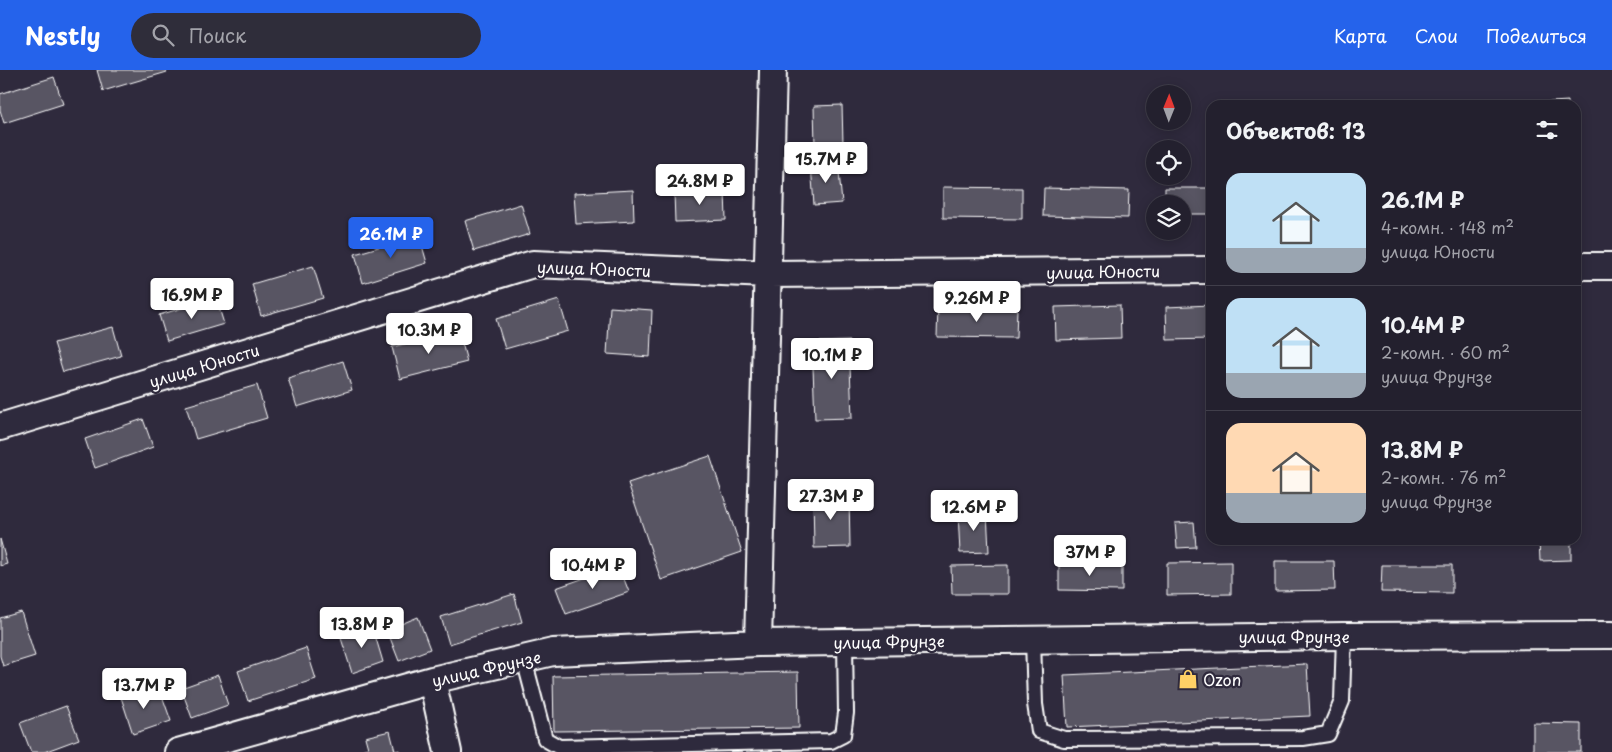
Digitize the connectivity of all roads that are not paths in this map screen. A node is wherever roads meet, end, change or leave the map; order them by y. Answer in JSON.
{"nodes":[{"id":1,"x":773,"y":70,"type":"edge"},
{"id":2,"x":1581,"y":266,"type":"edge"},
{"id":3,"x":1612,"y":266,"type":"edge"},
{"id":4,"x":1206,"y":270,"type":"edge"},
{"id":5,"x":769,"y":274,"type":"junction"},
{"id":6,"x":0,"y":427,"type":"edge"},
{"id":7,"x":1344,"y":636,"type":"junction"},
{"id":8,"x":1612,"y":636,"type":"edge"},
{"id":9,"x":1033,"y":639,"type":"junction"},
{"id":10,"x":846,"y":642,"type":"junction"},
{"id":11,"x":758,"y":643,"type":"junction"},
{"id":12,"x":524,"y":659,"type":"junction"},
{"id":13,"x":432,"y":680,"type":"junction"},
{"id":14,"x":178,"y":752,"type":"edge"},
{"id":15,"x":448,"y":752,"type":"edge"}],
"edges":[{"from":1,"to":5,"type":"street"},
{"from":2,"to":3,"type":"street"},
{"from":4,"to":5,"type":"street","name":"улица Юности"},
{"from":5,"to":6,"type":"street","name":"улица Юности"},
{"from":5,"to":11,"type":"street"},
{"from":7,"to":8,"type":"street","name":"улица Фрунзе"},
{"from":7,"to":9,"type":"street","name":"улица Фрунзе"},
{"from":7,"to":9,"type":"lane"},
{"from":9,"to":10,"type":"street","name":"улица Фрунзе"},
{"from":10,"to":11,"type":"street","name":"улица Фрунзе"},
{"from":10,"to":12,"type":"lane"},
{"from":11,"to":12,"type":"street","name":"улица Фрунзе"},
{"from":12,"to":13,"type":"street","name":"улица Фрунзе"},
{"from":13,"to":14,"type":"street","name":"улица Фрунзе"},
{"from":13,"to":15,"type":"street"}]}
